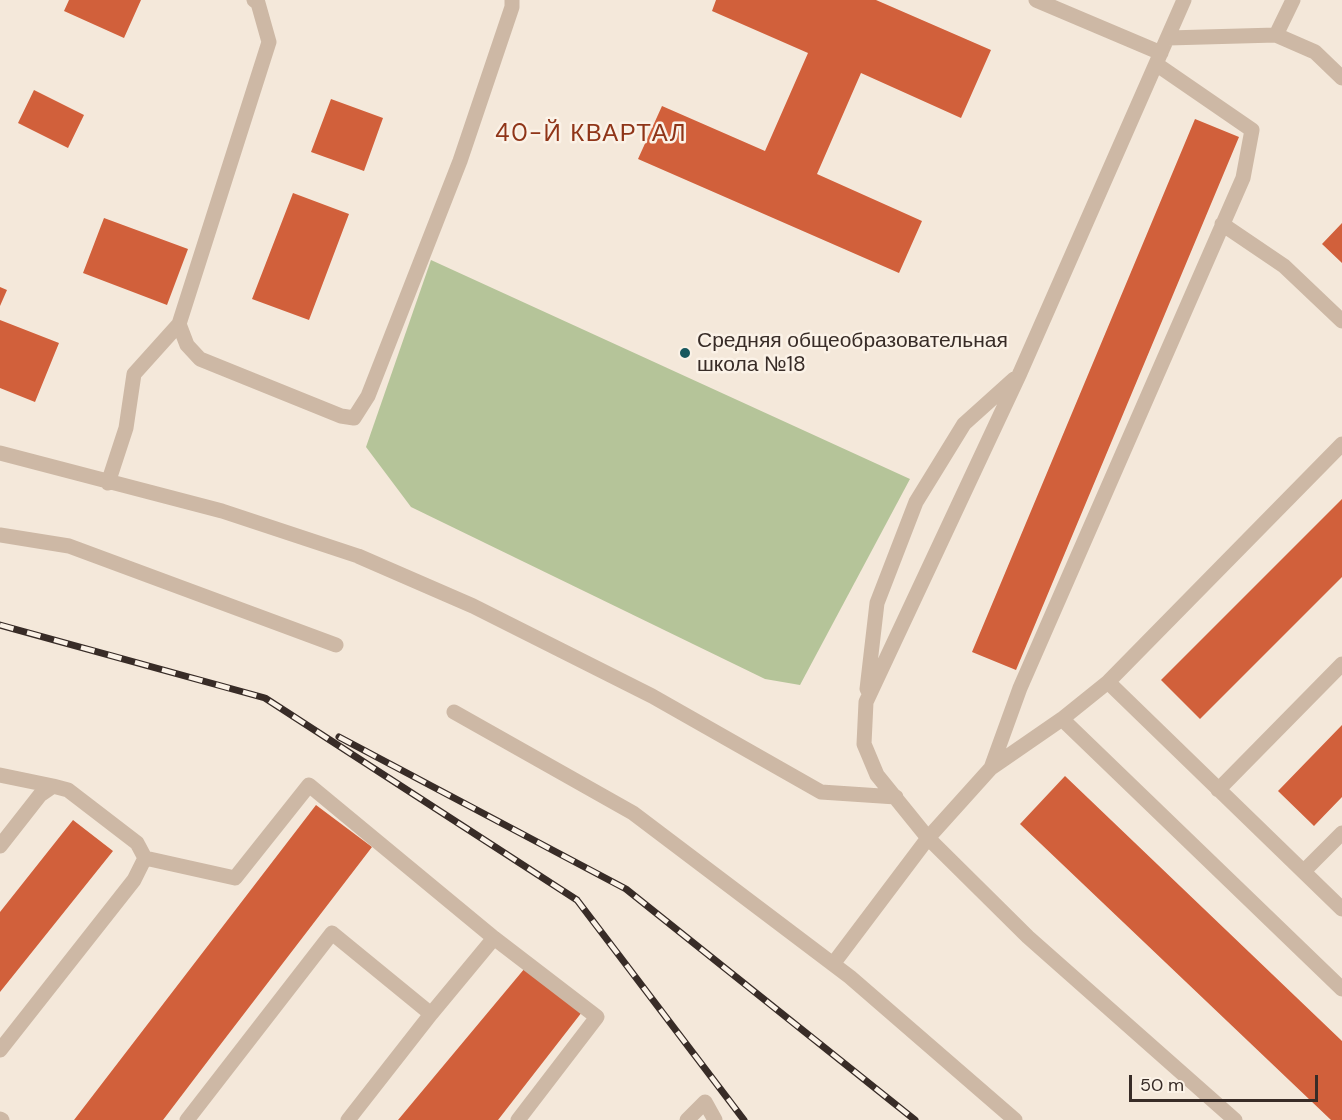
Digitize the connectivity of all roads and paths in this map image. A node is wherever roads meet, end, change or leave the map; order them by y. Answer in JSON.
{"nodes":[{"id":1,"x":254,"y":0,"type":"edge"},
{"id":2,"x":512,"y":0,"type":"edge"},
{"id":3,"x":1036,"y":0,"type":"edge"},
{"id":4,"x":1184,"y":0,"type":"edge"},
{"id":5,"x":1293,"y":0,"type":"edge"},
{"id":6,"x":1276,"y":35,"type":"junction"},
{"id":7,"x":1168,"y":38,"type":"junction"},
{"id":8,"x":1158,"y":58,"type":"junction"},
{"id":9,"x":1342,"y":78,"type":"edge"},
{"id":10,"x":1222,"y":224,"type":"junction"},
{"id":11,"x":1342,"y":321,"type":"edge"},
{"id":12,"x":179,"y":324,"type":"junction"},
{"id":13,"x":1020,"y":373,"type":"junction"},
{"id":14,"x":1342,"y":444,"type":"edge"},
{"id":15,"x":0,"y":453,"type":"edge"},
{"id":16,"x":108,"y":483,"type":"junction"},
{"id":17,"x":0,"y":535,"type":"edge"},
{"id":18,"x":336,"y":645,"type":"dead end"},
{"id":19,"x":1342,"y":664,"type":"edge"},
{"id":20,"x":1108,"y":682,"type":"junction"},
{"id":21,"x":866,"y":702,"type":"junction"},
{"id":22,"x":454,"y":712,"type":"dead end"},
{"id":23,"x":1062,"y":719,"type":"junction"},
{"id":24,"x":991,"y":768,"type":"junction"},
{"id":25,"x":0,"y":776,"type":"edge"},
{"id":26,"x":53,"y":786,"type":"junction"},
{"id":27,"x":1218,"y":790,"type":"junction"},
{"id":28,"x":896,"y":797,"type":"junction"},
{"id":29,"x":1342,"y":833,"type":"edge"},
{"id":30,"x":928,"y":838,"type":"junction"},
{"id":31,"x":0,"y":846,"type":"edge"},
{"id":32,"x":145,"y":858,"type":"junction"},
{"id":33,"x":1304,"y":871,"type":"junction"},
{"id":34,"x":1342,"y":909,"type":"edge"},
{"id":35,"x":494,"y":938,"type":"junction"},
{"id":36,"x":833,"y":964,"type":"junction"},
{"id":37,"x":1342,"y":989,"type":"edge"},
{"id":38,"x":431,"y":1014,"type":"junction"},
{"id":39,"x":0,"y":1050,"type":"edge"},
{"id":40,"x":187,"y":1120,"type":"edge"},
{"id":41,"x":348,"y":1120,"type":"edge"},
{"id":42,"x":518,"y":1120,"type":"edge"},
{"id":43,"x":687,"y":1120,"type":"edge"},
{"id":44,"x":715,"y":1120,"type":"edge"},
{"id":45,"x":1015,"y":1120,"type":"edge"},
{"id":46,"x":1235,"y":1120,"type":"edge"}],
"edges":[{"from":1,"to":12,"type":"street"},
{"from":2,"to":12,"type":"street"},
{"from":3,"to":8,"type":"street"},
{"from":4,"to":7,"type":"street"},
{"from":5,"to":6,"type":"street"},
{"from":6,"to":7,"type":"street"},
{"from":6,"to":9,"type":"street"},
{"from":7,"to":8,"type":"street"},
{"from":8,"to":10,"type":"street"},
{"from":8,"to":13,"type":"street"},
{"from":10,"to":11,"type":"street"},
{"from":10,"to":24,"type":"street"},
{"from":12,"to":16,"type":"street"},
{"from":13,"to":21,"type":"street"},
{"from":13,"to":21,"type":"street"},
{"from":14,"to":20,"type":"street"},
{"from":15,"to":16,"type":"street"},
{"from":16,"to":28,"type":"street"},
{"from":17,"to":18,"type":"street"},
{"from":19,"to":27,"type":"street"},
{"from":20,"to":23,"type":"street"},
{"from":20,"to":27,"type":"street"},
{"from":21,"to":28,"type":"street"},
{"from":22,"to":36,"type":"street"},
{"from":23,"to":24,"type":"street"},
{"from":23,"to":37,"type":"street"},
{"from":24,"to":30,"type":"street"},
{"from":25,"to":26,"type":"street"},
{"from":26,"to":31,"type":"street"},
{"from":26,"to":32,"type":"street"},
{"from":27,"to":33,"type":"street"},
{"from":28,"to":30,"type":"street"},
{"from":29,"to":33,"type":"street"},
{"from":30,"to":36,"type":"street"},
{"from":30,"to":46,"type":"street"},
{"from":32,"to":35,"type":"street"},
{"from":32,"to":39,"type":"street"},
{"from":33,"to":34,"type":"street"},
{"from":35,"to":38,"type":"street"},
{"from":35,"to":42,"type":"street"},
{"from":36,"to":45,"type":"street"},
{"from":38,"to":40,"type":"street"},
{"from":38,"to":41,"type":"street"},
{"from":43,"to":44,"type":"street"}]}
